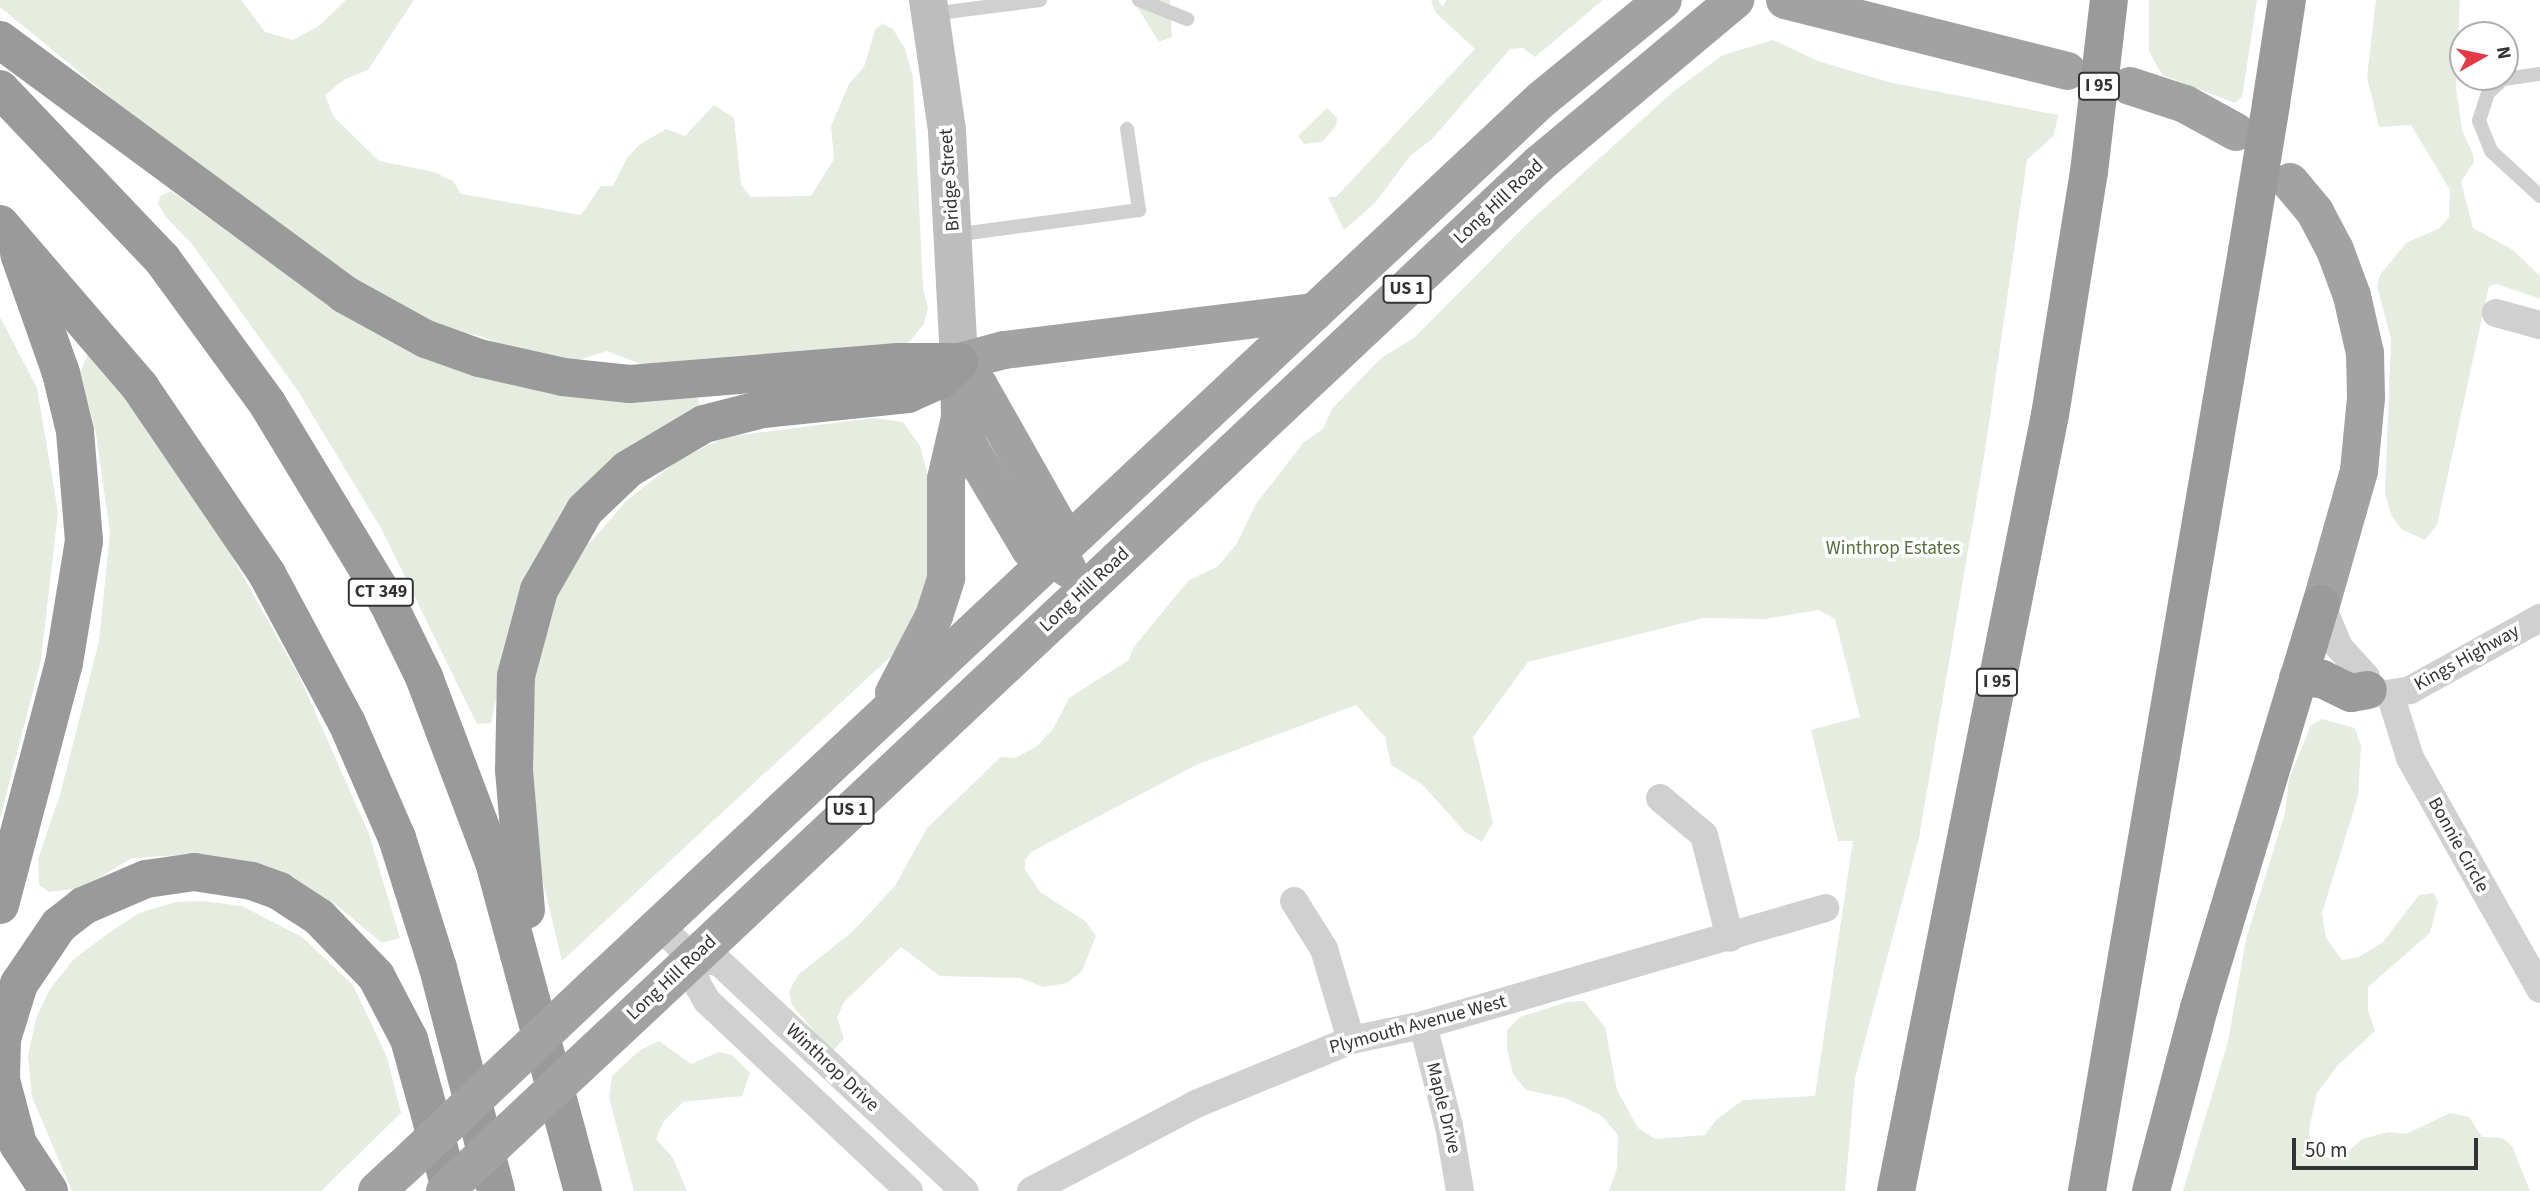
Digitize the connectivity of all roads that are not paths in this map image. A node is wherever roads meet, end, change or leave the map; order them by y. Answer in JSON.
{"nodes":[{"id":1,"x":1040,"y":0,"type":"edge"},
{"id":2,"x":1139,"y":0,"type":"edge"},
{"id":3,"x":1663,"y":0,"type":"edge"},
{"id":4,"x":1735,"y":0,"type":"edge"},
{"id":5,"x":1785,"y":0,"type":"edge"},
{"id":6,"x":1846,"y":0,"type":"edge"},
{"id":7,"x":2109,"y":0,"type":"edge"},
{"id":8,"x":2287,"y":0,"type":"edge"},
{"id":9,"x":929,"y":7,"type":"edge"},
{"id":10,"x":1187,"y":19,"type":"dead end"},
{"id":11,"x":1884,"y":27,"type":"junction"},
{"id":12,"x":0,"y":40,"type":"edge"},
{"id":13,"x":2067,"y":71,"type":"dead end"},
{"id":14,"x":2540,"y":74,"type":"edge"},
{"id":15,"x":2130,"y":86,"type":"dead end"},
{"id":16,"x":0,"y":89,"type":"edge"},
{"id":17,"x":1127,"y":129,"type":"dead end"},
{"id":18,"x":2236,"y":132,"type":"dead end"},
{"id":19,"x":2290,"y":182,"type":"dead end"},
{"id":20,"x":2540,"y":196,"type":"edge"},
{"id":21,"x":6,"y":230,"type":"edge"},
{"id":22,"x":954,"y":235,"type":"junction"},
{"id":23,"x":1315,"y":312,"type":"junction"},
{"id":24,"x":2496,"y":313,"type":"dead end"},
{"id":25,"x":2540,"y":325,"type":"edge"},
{"id":26,"x":959,"y":362,"type":"junction"},
{"id":27,"x":960,"y":418,"type":"junction"},
{"id":28,"x":2213,"y":442,"type":"junction"},
{"id":29,"x":1055,"y":555,"type":"junction"},
{"id":30,"x":1087,"y":588,"type":"junction"},
{"id":31,"x":2321,"y":604,"type":"junction"},
{"id":32,"x":2540,"y":618,"type":"edge"},
{"id":33,"x":2298,"y":678,"type":"junction"},
{"id":34,"x":2379,"y":692,"type":"junction"},
{"id":35,"x":882,"y":717,"type":"junction"},
{"id":36,"x":1660,"y":798,"type":"dead end"},
{"id":37,"x":1294,"y":901,"type":"dead end"},
{"id":38,"x":0,"y":905,"type":"edge"},
{"id":39,"x":1825,"y":908,"type":"dead end"},
{"id":40,"x":659,"y":926,"type":"junction"},
{"id":41,"x":1730,"y":938,"type":"junction"},
{"id":42,"x":693,"y":958,"type":"junction"},
{"id":43,"x":2540,"y":989,"type":"edge"},
{"id":44,"x":1423,"y":1025,"type":"junction"},
{"id":45,"x":1351,"y":1040,"type":"junction"},
{"id":46,"x":549,"y":1057,"type":"junction"},
{"id":47,"x":389,"y":1180,"type":"edge"},
{"id":48,"x":49,"y":1191,"type":"edge"},
{"id":49,"x":445,"y":1191,"type":"edge"},
{"id":50,"x":452,"y":1191,"type":"edge"},
{"id":51,"x":496,"y":1191,"type":"edge"},
{"id":52,"x":583,"y":1191,"type":"edge"},
{"id":53,"x":909,"y":1191,"type":"edge"},
{"id":54,"x":965,"y":1191,"type":"edge"},
{"id":55,"x":1031,"y":1191,"type":"edge"},
{"id":56,"x":1460,"y":1191,"type":"edge"},
{"id":57,"x":1896,"y":1191,"type":"edge"},
{"id":58,"x":2068,"y":1191,"type":"edge"},
{"id":59,"x":2087,"y":1191,"type":"edge"},
{"id":60,"x":2151,"y":1191,"type":"edge"}],
"edges":[{"from":1,"to":9,"type":"lane"},
{"from":2,"to":10,"type":"lane"},
{"from":3,"to":23,"type":"highway","number":"US 1"},
{"from":4,"to":30,"type":"highway","name":"Long Hill Road","number":"US 1"},
{"from":5,"to":11,"type":"highway"},
{"from":6,"to":11,"type":"highway"},
{"from":7,"to":57,"type":"highway","number":"I 95","bridge":true},
{"from":8,"to":28,"type":"highway","bridge":true},
{"from":9,"to":22,"type":"main road","name":"Bridge Street"},
{"from":11,"to":13,"type":"highway"},
{"from":12,"to":26,"type":"highway"},
{"from":14,"to":20,"type":"lane"},
{"from":15,"to":18,"type":"highway"},
{"from":16,"to":46,"type":"highway","number":"CT 349"},
{"from":17,"to":22,"type":"lane"},
{"from":19,"to":31,"type":"highway"},
{"from":21,"to":38,"type":"highway"},
{"from":21,"to":51,"type":"highway"},
{"from":22,"to":26,"type":"main road","name":"Bridge Street"},
{"from":23,"to":26,"type":"highway"},
{"from":23,"to":29,"type":"highway","number":"US 1"},
{"from":24,"to":25,"type":"street"},
{"from":26,"to":27,"type":"highway","name":"Bridge Street"},
{"from":26,"to":29,"type":"highway"},
{"from":26,"to":46,"type":"highway"},
{"from":27,"to":29,"type":"highway","name":"Bridge Street"},
{"from":27,"to":35,"type":"highway"},
{"from":28,"to":58,"type":"highway"},
{"from":28,"to":59,"type":"highway"},
{"from":29,"to":30,"type":"highway","name":"Bridge Street"},
{"from":29,"to":35,"type":"highway","number":"US 1"},
{"from":30,"to":42,"type":"highway","name":"Long Hill Road","number":"US 1"},
{"from":31,"to":33,"type":"highway"},
{"from":31,"to":34,"type":"street"},
{"from":32,"to":34,"type":"street","name":"Kings Highway"},
{"from":33,"to":34,"type":"highway"},
{"from":33,"to":60,"type":"highway"},
{"from":34,"to":43,"type":"street","name":"Bonnie Circle"},
{"from":35,"to":40,"type":"highway","number":"US 1"},
{"from":36,"to":41,"type":"street"},
{"from":37,"to":45,"type":"street"},
{"from":39,"to":41,"type":"street","name":"Plymouth Avenue West"},
{"from":40,"to":42,"type":"street","name":"Winthrop Drive"},
{"from":40,"to":47,"type":"highway","number":"US 1","bridge":true},
{"from":41,"to":44,"type":"street","name":"Plymouth Avenue West"},
{"from":42,"to":49,"type":"highway","name":"Long Hill Road","number":"US 1","bridge":true},
{"from":42,"to":53,"type":"street","name":"Winthrop Drive"},
{"from":42,"to":54,"type":"street","name":"Winthrop Drive"},
{"from":44,"to":45,"type":"street","name":"Plymouth Avenue West"},
{"from":44,"to":56,"type":"street","name":"Maple Drive"},
{"from":45,"to":55,"type":"street","name":"Plymouth Avenue West"},
{"from":46,"to":52,"type":"highway","number":"CT 349"},
{"from":48,"to":50,"type":"highway"}]}
